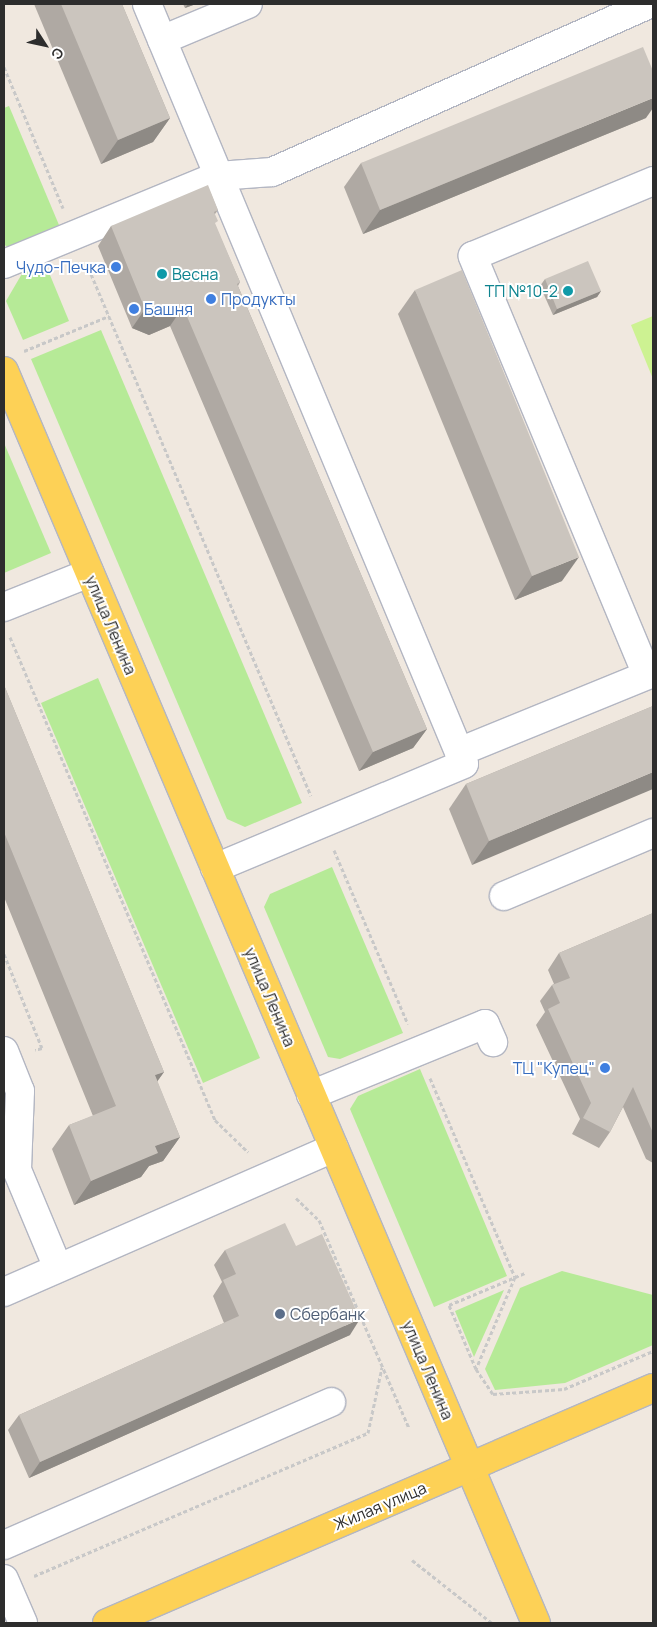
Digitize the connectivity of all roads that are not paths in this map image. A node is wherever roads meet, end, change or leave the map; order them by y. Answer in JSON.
{"nodes":[{"id":1,"x":147,"y":4,"type":"edge"},
{"id":2,"x":248,"y":4,"type":"edge"},
{"id":3,"x":650,"y":4,"type":"edge"},
{"id":4,"x":162,"y":40,"type":"junction"},
{"id":5,"x":218,"y":176,"type":"junction"},
{"id":6,"x":653,"y":181,"type":"edge"},
{"id":7,"x":4,"y":264,"type":"edge"},
{"id":8,"x":12,"y":362,"type":"edge"},
{"id":9,"x":89,"y":572,"type":"junction"},
{"id":10,"x":6,"y":619,"type":"edge"},
{"id":11,"x":650,"y":674,"type":"edge"},
{"id":12,"x":459,"y":752,"type":"junction"},
{"id":13,"x":653,"y":833,"type":"edge"},
{"id":14,"x":215,"y":868,"type":"junction"},
{"id":15,"x":504,"y":896,"type":"dead end"},
{"id":16,"x":493,"y":1042,"type":"dead end"},
{"id":17,"x":6,"y":1056,"type":"edge"},
{"id":18,"x":311,"y":1095,"type":"junction"},
{"id":19,"x":334,"y":1148,"type":"junction"},
{"id":20,"x":58,"y":1268,"type":"junction"},
{"id":21,"x":4,"y":1292,"type":"edge"},
{"id":22,"x":653,"y":1388,"type":"edge"},
{"id":23,"x":331,"y":1402,"type":"dead end"},
{"id":24,"x":470,"y":1467,"type":"junction"},
{"id":25,"x":4,"y":1545,"type":"edge"},
{"id":26,"x":6,"y":1584,"type":"edge"},
{"id":27,"x":23,"y":1623,"type":"edge"},
{"id":28,"x":106,"y":1623,"type":"edge"},
{"id":29,"x":536,"y":1623,"type":"edge"}],
"edges":[{"from":1,"to":4,"type":"lane"},
{"from":2,"to":4,"type":"lane"},
{"from":3,"to":5,"type":"lane"},
{"from":4,"to":5,"type":"lane"},
{"from":5,"to":7,"type":"lane"},
{"from":5,"to":12,"type":"lane"},
{"from":6,"to":11,"type":"lane"},
{"from":8,"to":9,"type":"main road","name":"улица Ленина"},
{"from":9,"to":10,"type":"lane"},
{"from":9,"to":14,"type":"main road","name":"улица Ленина"},
{"from":11,"to":12,"type":"lane"},
{"from":12,"to":14,"type":"lane"},
{"from":13,"to":15,"type":"lane"},
{"from":14,"to":18,"type":"main road","name":"улица Ленина"},
{"from":16,"to":18,"type":"lane"},
{"from":17,"to":20,"type":"lane"},
{"from":18,"to":19,"type":"main road","name":"улица Ленина"},
{"from":19,"to":20,"type":"lane"},
{"from":19,"to":24,"type":"main road","name":"улица Ленина"},
{"from":20,"to":21,"type":"lane"},
{"from":22,"to":24,"type":"main road","name":"Жилая улица"},
{"from":23,"to":25,"type":"lane"},
{"from":24,"to":28,"type":"main road","name":"Жилая улица"},
{"from":24,"to":29,"type":"main road","name":"улица Ленина"},
{"from":26,"to":27,"type":"lane"}]}
